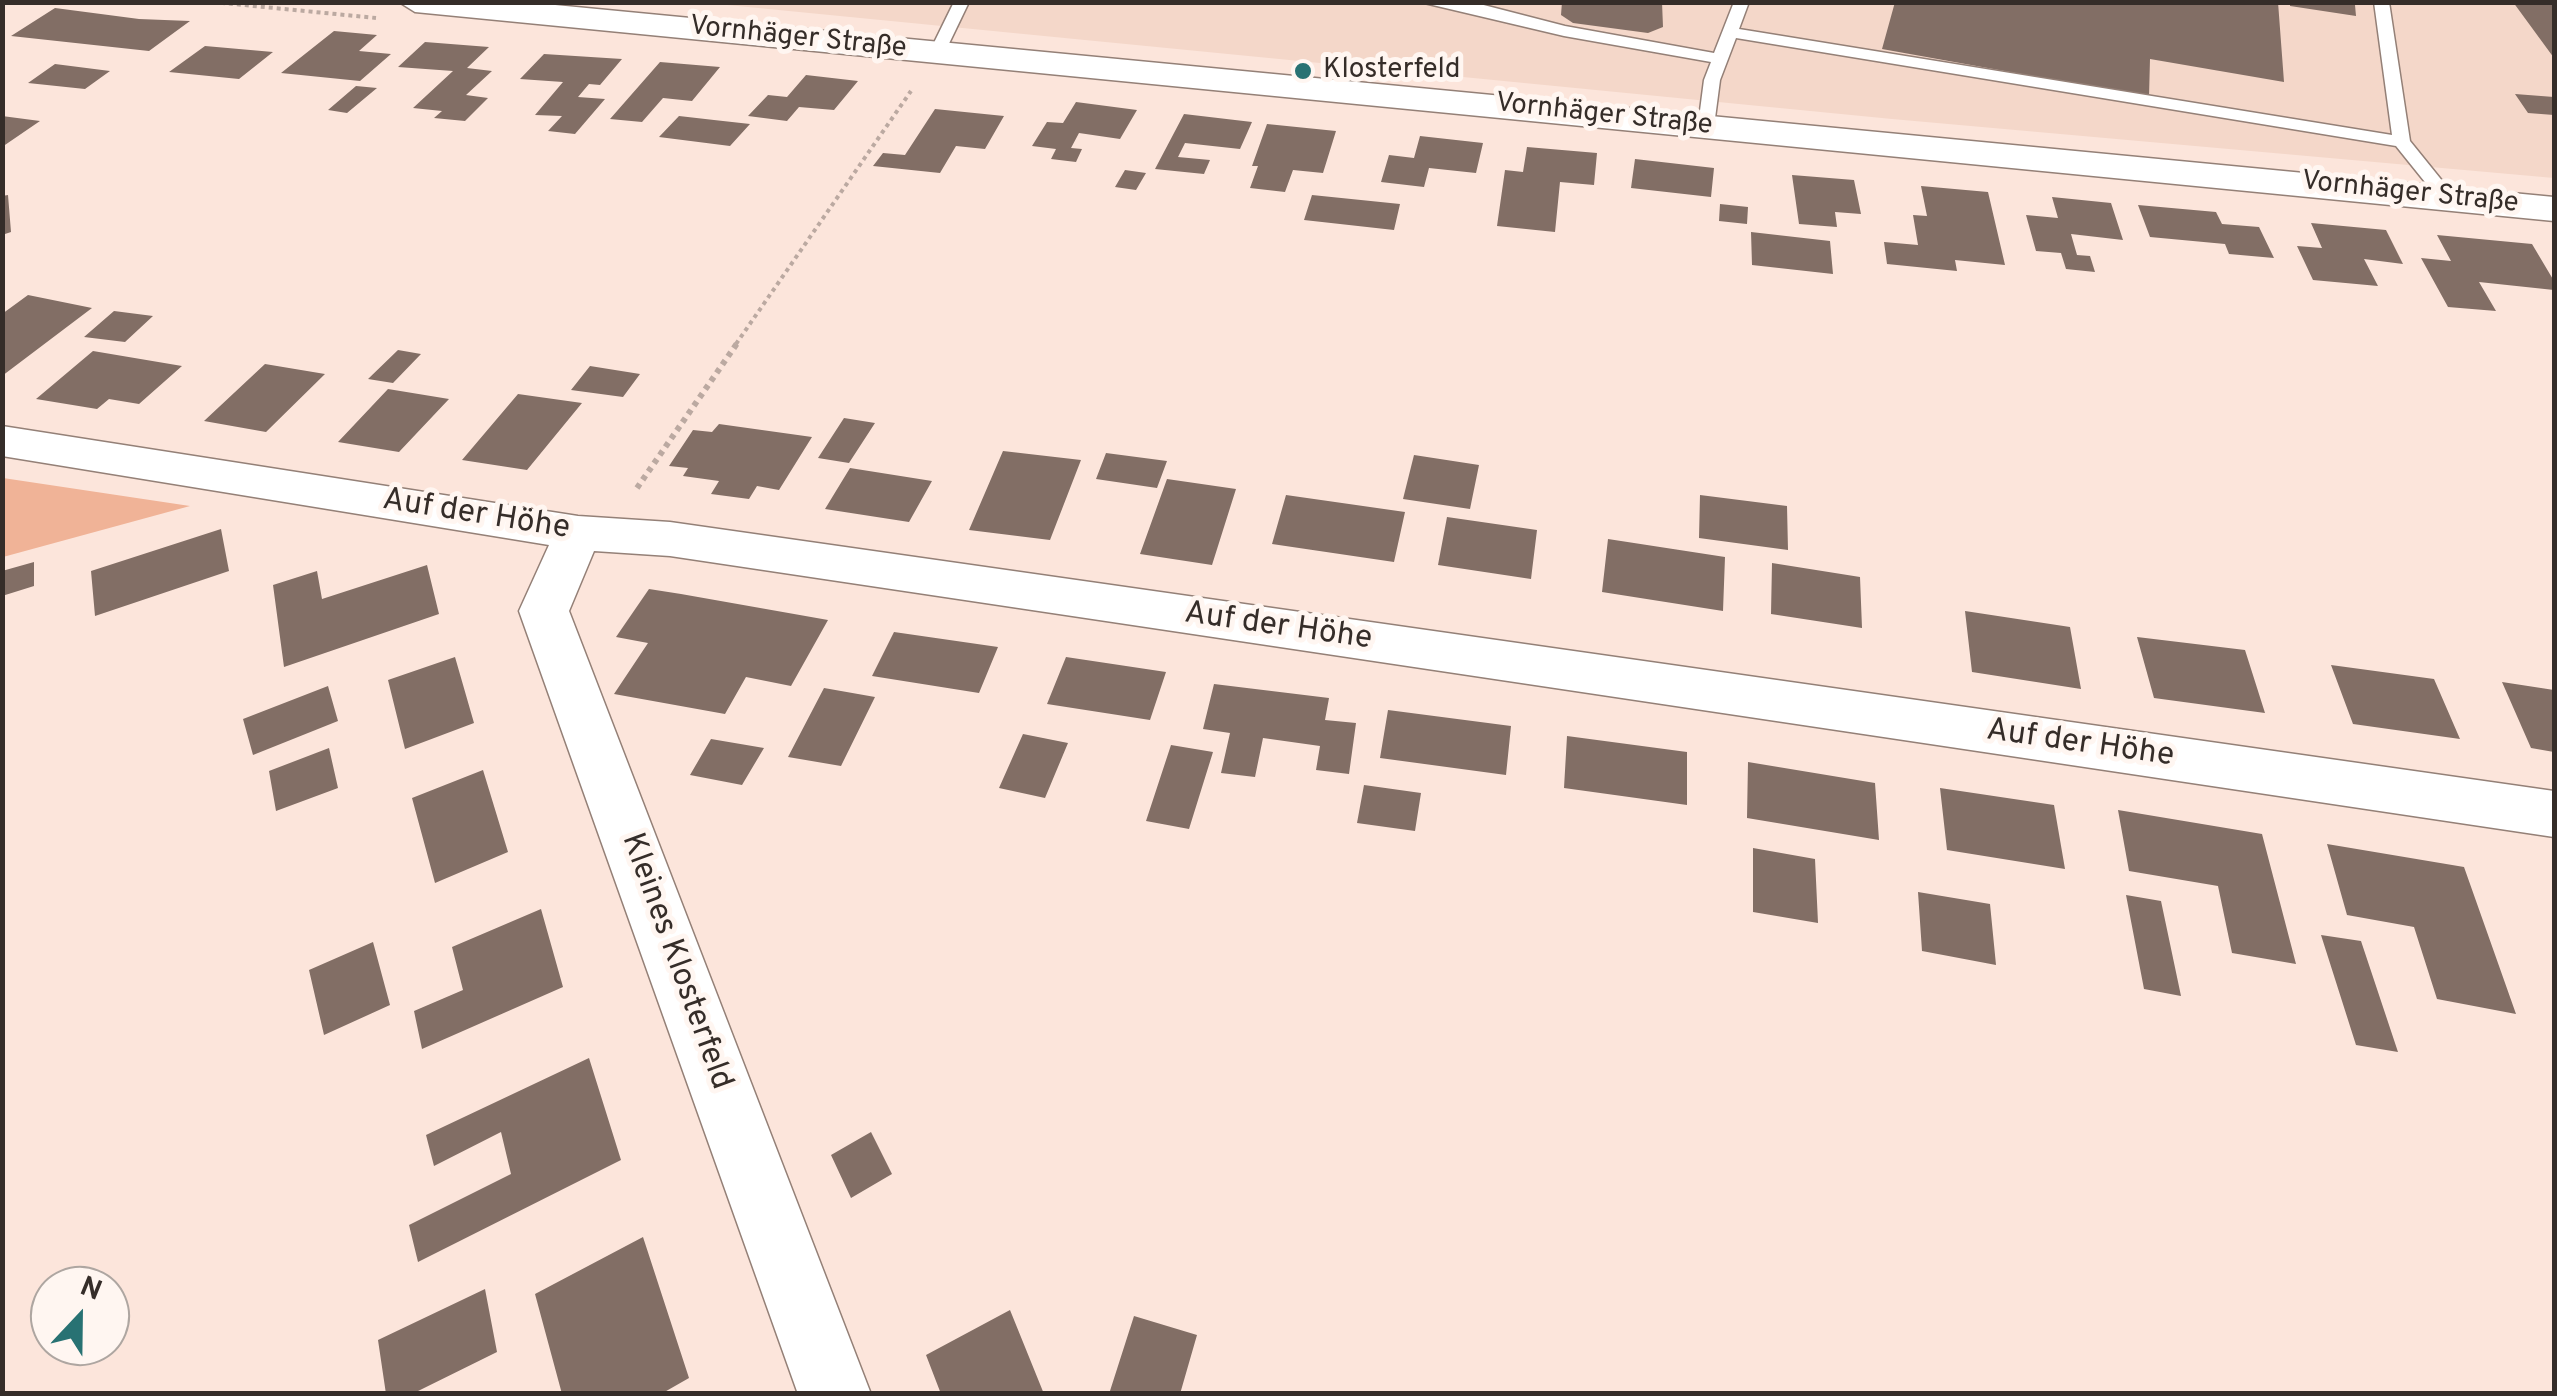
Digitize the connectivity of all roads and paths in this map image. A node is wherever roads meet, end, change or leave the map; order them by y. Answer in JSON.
{"nodes":[{"id":1,"x":415,"y":2,"type":"edge"},
{"id":2,"x":962,"y":2,"type":"edge"},
{"id":3,"x":1427,"y":2,"type":"edge"},
{"id":4,"x":1742,"y":2,"type":"edge"},
{"id":5,"x":2381,"y":2,"type":"edge"},
{"id":6,"x":1731,"y":32,"type":"junction"},
{"id":7,"x":938,"y":53,"type":"junction"},
{"id":8,"x":1721,"y":59,"type":"junction"},
{"id":9,"x":1706,"y":126,"type":"junction"},
{"id":10,"x":2402,"y":142,"type":"junction"},
{"id":11,"x":2447,"y":198,"type":"junction"},
{"id":12,"x":2554,"y":209,"type":"edge"},
{"id":13,"x":2,"y":442,"type":"edge"},
{"id":14,"x":592,"y":533,"type":"junction"},
{"id":15,"x":2554,"y":814,"type":"edge"},
{"id":16,"x":835,"y":1394,"type":"edge"}],
"edges":[{"from":1,"to":7,"type":"main road","name":"Vornhäger Straße"},
{"from":2,"to":7,"type":"lane"},
{"from":3,"to":8,"type":"lane"},
{"from":4,"to":6,"type":"lane"},
{"from":5,"to":10,"type":"lane"},
{"from":6,"to":8,"type":"lane"},
{"from":6,"to":10,"type":"lane"},
{"from":7,"to":9,"type":"main road","name":"Vornhäger Straße"},
{"from":7,"to":14,"type":"path"},
{"from":8,"to":9,"type":"lane"},
{"from":9,"to":11,"type":"main road","name":"Vornhäger Straße"},
{"from":10,"to":11,"type":"lane"},
{"from":11,"to":12,"type":"main road","name":"Vornhäger Straße"},
{"from":13,"to":14,"type":"street","name":"Auf der Höhe"},
{"from":14,"to":15,"type":"street","name":"Auf der Höhe"},
{"from":14,"to":16,"type":"street","name":"Kleines Klosterfeld"}]}
